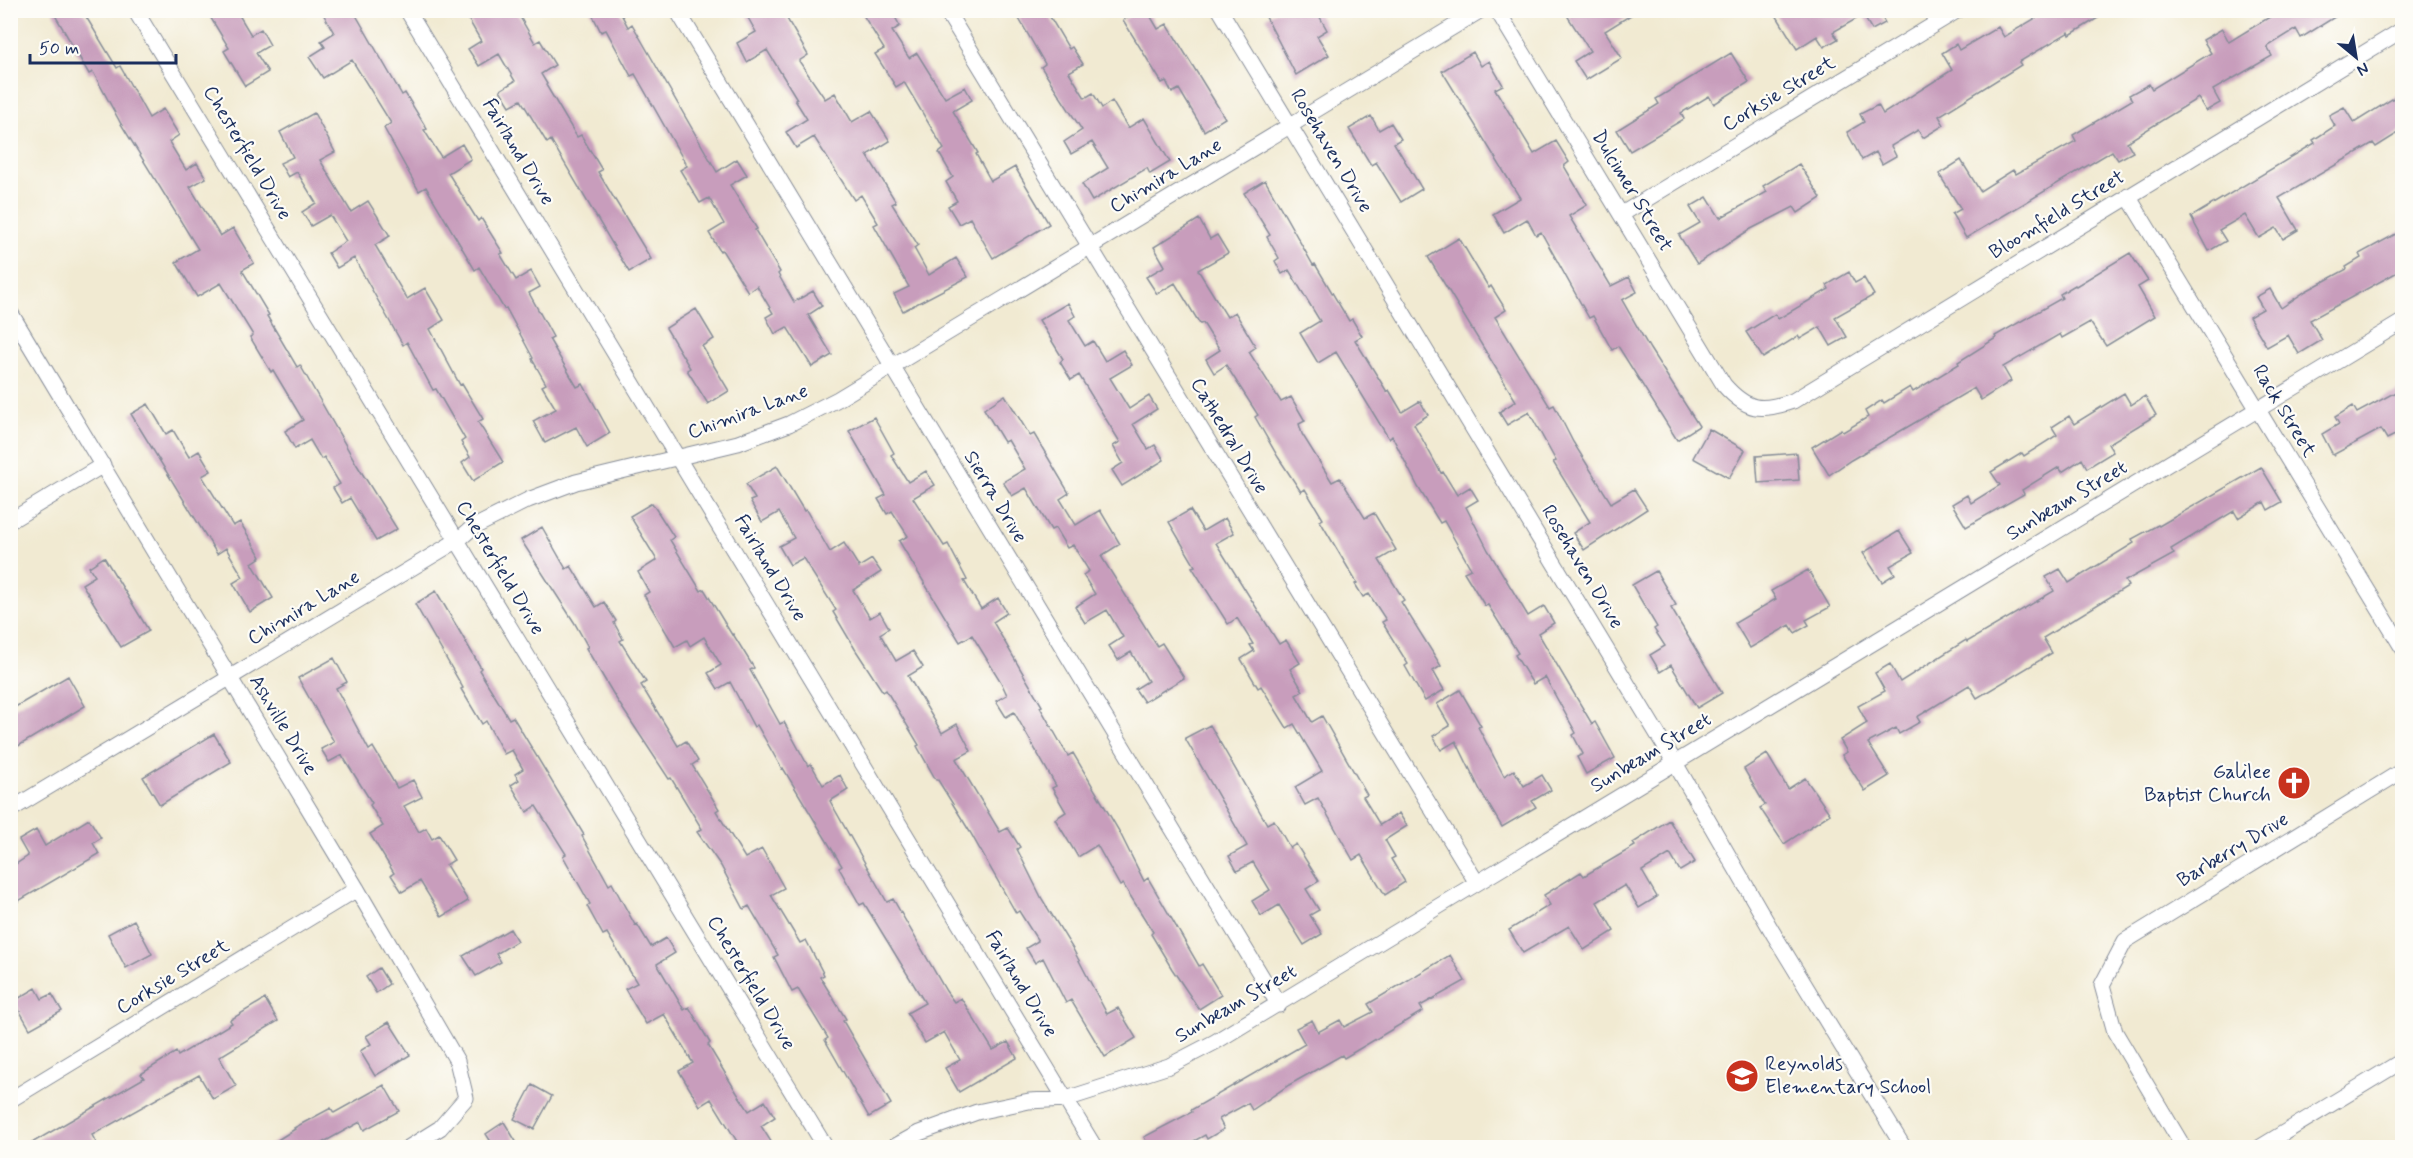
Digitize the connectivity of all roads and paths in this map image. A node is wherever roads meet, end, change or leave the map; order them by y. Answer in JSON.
{"nodes":[{"id":1,"x":135,"y":10,"type":"edge"},
{"id":2,"x":407,"y":10,"type":"edge"},
{"id":3,"x":677,"y":10,"type":"edge"},
{"id":4,"x":946,"y":10,"type":"edge"},
{"id":5,"x":1221,"y":10,"type":"edge"},
{"id":6,"x":1481,"y":10,"type":"edge"},
{"id":7,"x":1497,"y":10,"type":"edge"},
{"id":8,"x":1958,"y":10,"type":"edge"},
{"id":9,"x":2403,"y":30,"type":"edge"},
{"id":10,"x":1290,"y":125,"type":"junction"},
{"id":11,"x":2128,"y":196,"type":"junction"},
{"id":12,"x":1622,"y":214,"type":"junction"},
{"id":13,"x":1089,"y":247,"type":"junction"},
{"id":14,"x":10,"y":312,"type":"edge"},
{"id":15,"x":2403,"y":322,"type":"edge"},
{"id":16,"x":892,"y":367,"type":"junction"},
{"id":17,"x":1731,"y":392,"type":"joint"},
{"id":18,"x":2258,"y":409,"type":"junction"},
{"id":19,"x":680,"y":459,"type":"junction"},
{"id":20,"x":103,"y":465,"type":"junction"},
{"id":21,"x":10,"y":521,"type":"edge"},
{"id":22,"x":458,"y":540,"type":"junction"},
{"id":23,"x":2403,"y":647,"type":"edge"},
{"id":24,"x":230,"y":678,"type":"junction"},
{"id":25,"x":1675,"y":763,"type":"junction"},
{"id":26,"x":2403,"y":771,"type":"edge"},
{"id":27,"x":10,"y":810,"type":"edge"},
{"id":28,"x":1476,"y":883,"type":"junction"},
{"id":29,"x":357,"y":889,"type":"junction"},
{"id":30,"x":1279,"y":1005,"type":"junction"},
{"id":31,"x":2403,"y":1061,"type":"edge"},
{"id":32,"x":1066,"y":1099,"type":"junction"},
{"id":33,"x":10,"y":1100,"type":"edge"},
{"id":34,"x":408,"y":1148,"type":"edge"},
{"id":35,"x":826,"y":1148,"type":"edge"},
{"id":36,"x":892,"y":1148,"type":"edge"},
{"id":37,"x":1095,"y":1148,"type":"edge"},
{"id":38,"x":1904,"y":1148,"type":"edge"},
{"id":39,"x":2184,"y":1148,"type":"edge"},
{"id":40,"x":2259,"y":1148,"type":"edge"}],
"edges":[{"from":1,"to":22,"type":"street","name":"Chesterfield Drive"},
{"from":2,"to":19,"type":"street","name":"Fairland Drive"},
{"from":3,"to":16,"type":"street","name":"Sierra Drive"},
{"from":4,"to":13,"type":"street","name":"Cathedral Drive"},
{"from":5,"to":10,"type":"street","name":"Rosehaven Drive"},
{"from":6,"to":10,"type":"street","name":"Chimira Lane"},
{"from":7,"to":12,"type":"street","name":"Dulcimer Street"},
{"from":8,"to":12,"type":"street","name":"Corksie Street"},
{"from":9,"to":11,"type":"street","name":"Bloomfield Street"},
{"from":10,"to":13,"type":"street","name":"Chimira Lane"},
{"from":10,"to":25,"type":"street","name":"Rosehaven Drive"},
{"from":11,"to":17,"type":"street","name":"Bloomfield Street"},
{"from":11,"to":18,"type":"street","name":"Rack Street"},
{"from":12,"to":17,"type":"street","name":"Dulcimer Street"},
{"from":13,"to":16,"type":"street","name":"Chimira Lane"},
{"from":13,"to":28,"type":"street","name":"Cathedral Drive"},
{"from":14,"to":20,"type":"street","name":"Ashville Drive"},
{"from":15,"to":18,"type":"street","name":"Sunbeam Street"},
{"from":16,"to":19,"type":"street","name":"Chimira Lane"},
{"from":16,"to":30,"type":"street","name":"Sierra Drive"},
{"from":18,"to":23,"type":"street","name":"Rack Street"},
{"from":18,"to":25,"type":"street","name":"Sunbeam Street"},
{"from":19,"to":22,"type":"street","name":"Chimira Lane"},
{"from":19,"to":32,"type":"street","name":"Fairland Drive"},
{"from":20,"to":21,"type":"street"},
{"from":20,"to":24,"type":"street","name":"Ashville Drive"},
{"from":22,"to":24,"type":"street","name":"Chimira Lane"},
{"from":22,"to":35,"type":"street","name":"Chesterfield Drive"},
{"from":24,"to":27,"type":"street","name":"Chimira Lane"},
{"from":24,"to":29,"type":"street","name":"Ashville Drive"},
{"from":25,"to":28,"type":"street","name":"Sunbeam Street"},
{"from":25,"to":38,"type":"street","name":"Rosehaven Drive"},
{"from":26,"to":39,"type":"street","name":"Barberry Drive"},
{"from":28,"to":30,"type":"street","name":"Sunbeam Street"},
{"from":29,"to":33,"type":"street","name":"Corksie Street"},
{"from":29,"to":34,"type":"street","name":"Ashville Drive"},
{"from":30,"to":32,"type":"street","name":"Sunbeam Street"},
{"from":31,"to":40,"type":"street"},
{"from":32,"to":36,"type":"street","name":"Sunbeam Street"},
{"from":32,"to":37,"type":"street","name":"Fairland Drive"}]}
